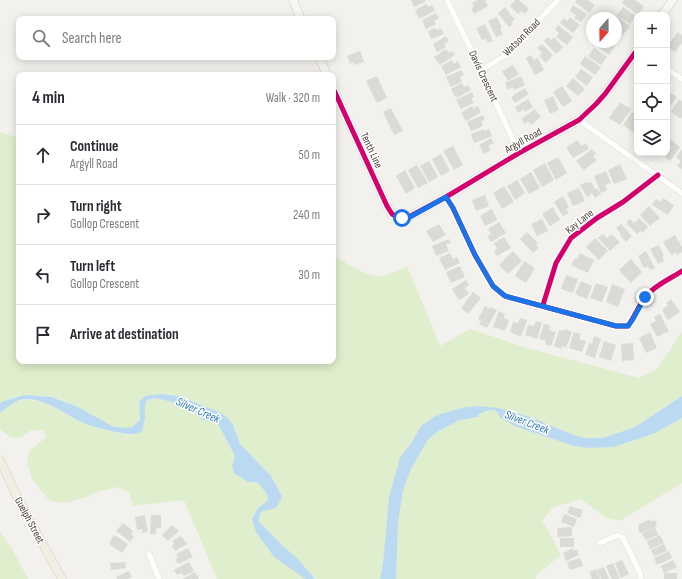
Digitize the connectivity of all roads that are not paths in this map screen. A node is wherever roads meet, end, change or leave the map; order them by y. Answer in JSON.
{"nodes":[{"id":1,"x":293,"y":0,"type":"edge"},
{"id":2,"x":447,"y":0,"type":"edge"},
{"id":3,"x":558,"y":0,"type":"edge"},
{"id":4,"x":673,"y":0,"type":"edge"},
{"id":5,"x":664,"y":12,"type":"edge"},
{"id":6,"x":300,"y":16,"type":"edge"},
{"id":7,"x":634,"y":54,"type":"edge"},
{"id":8,"x":320,"y":60,"type":"edge"},
{"id":9,"x":481,"y":70,"type":"junction"},
{"id":10,"x":670,"y":71,"type":"edge"},
{"id":11,"x":326,"y":72,"type":"edge"},
{"id":12,"x":682,"y":79,"type":"edge"},
{"id":13,"x":336,"y":95,"type":"edge"},
{"id":14,"x":579,"y":120,"type":"junction"},
{"id":15,"x":519,"y":153,"type":"junction"},
{"id":16,"x":658,"y":175,"type":"junction"},
{"id":17,"x":682,"y":193,"type":"edge"},
{"id":18,"x":446,"y":197,"type":"junction"},
{"id":19,"x":397,"y":217,"type":"joint"},
{"id":20,"x":682,"y":271,"type":"edge"},
{"id":21,"x":543,"y":305,"type":"junction"},
{"id":22,"x":0,"y":460,"type":"edge"},
{"id":23,"x":600,"y":543,"type":"dead end"},
{"id":24,"x":149,"y":554,"type":"dead end"},
{"id":25,"x":62,"y":579,"type":"edge"},
{"id":26,"x":159,"y":579,"type":"edge"},
{"id":27,"x":641,"y":579,"type":"edge"}],
"edges":[{"from":1,"to":6,"type":"street"},
{"from":2,"to":9,"type":"street","name":"Davis Crescent"},
{"from":3,"to":9,"type":"street","name":"Watson Road"},
{"from":4,"to":5,"type":"street"},
{"from":7,"to":14,"type":"street","name":"Argyll Road"},
{"from":8,"to":11,"type":"street"},
{"from":9,"to":15,"type":"street","name":"Davis Crescent"},
{"from":10,"to":12,"type":"street"},
{"from":13,"to":19,"type":"street","name":"Tenth Line"},
{"from":14,"to":15,"type":"street","name":"Argyll Road"},
{"from":14,"to":16,"type":"street"},
{"from":15,"to":18,"type":"street","name":"Argyll Road"},
{"from":16,"to":17,"type":"street"},
{"from":16,"to":21,"type":"street","name":"Kay Lane"},
{"from":18,"to":19,"type":"street","name":"Argyll Road"},
{"from":18,"to":21,"type":"street"},
{"from":20,"to":21,"type":"street"},
{"from":22,"to":25,"type":"main road","name":"Guelph Street"},
{"from":23,"to":27,"type":"street"},
{"from":24,"to":26,"type":"street"}]}
